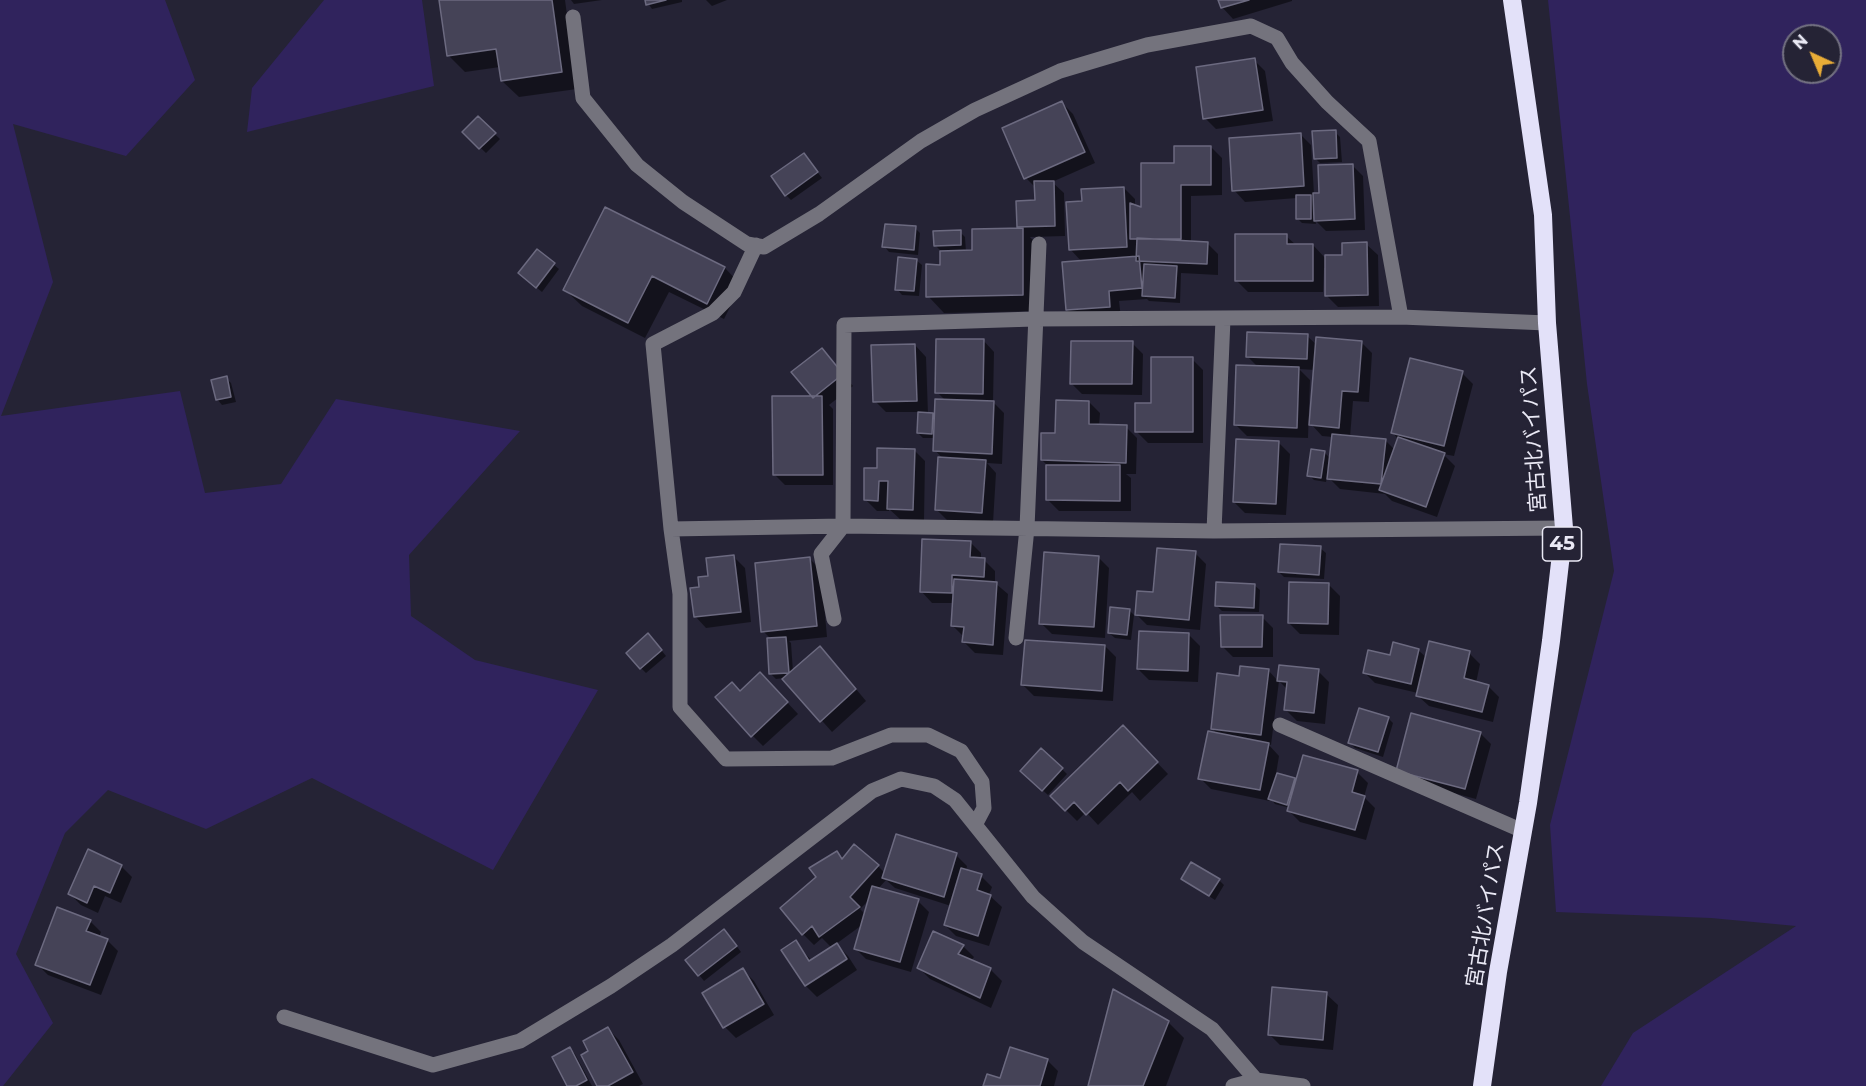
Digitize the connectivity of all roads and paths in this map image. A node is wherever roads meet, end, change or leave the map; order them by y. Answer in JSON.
{"nodes":[{"id":1,"x":1512,"y":0,"type":"edge"},
{"id":2,"x":573,"y":17,"type":"dead end"},
{"id":3,"x":1039,"y":244,"type":"dead end"},
{"id":4,"x":756,"y":245,"type":"junction"},
{"id":5,"x":1401,"y":317,"type":"junction"},
{"id":6,"x":1034,"y":319,"type":"junction"},
{"id":7,"x":1223,"y":319,"type":"junction"},
{"id":8,"x":1547,"y":323,"type":"junction"},
{"id":9,"x":843,"y":526,"type":"junction"},
{"id":10,"x":1027,"y":528,"type":"junction"},
{"id":11,"x":1563,"y":528,"type":"junction"},
{"id":12,"x":671,"y":529,"type":"junction"},
{"id":13,"x":1214,"y":531,"type":"junction"},
{"id":14,"x":834,"y":619,"type":"dead end"},
{"id":15,"x":1016,"y":639,"type":"dead end"},
{"id":16,"x":1280,"y":725,"type":"dead end"},
{"id":17,"x":975,"y":825,"type":"junction"},
{"id":18,"x":1523,"y":831,"type":"junction"},
{"id":19,"x":284,"y":1017,"type":"dead end"},
{"id":20,"x":1257,"y":1083,"type":"edge"},
{"id":21,"x":1233,"y":1086,"type":"edge"},
{"id":22,"x":1303,"y":1086,"type":"edge"},
{"id":23,"x":1482,"y":1086,"type":"edge"}],
"edges":[{"from":1,"to":8,"type":"highway","name":"宮古北バイパス","number":"45"},
{"from":2,"to":4,"type":"street"},
{"from":3,"to":6,"type":"street"},
{"from":4,"to":5,"type":"street"},
{"from":4,"to":12,"type":"street"},
{"from":5,"to":7,"type":"street"},
{"from":5,"to":8,"type":"street"},
{"from":6,"to":7,"type":"street"},
{"from":6,"to":9,"type":"street"},
{"from":6,"to":10,"type":"street"},
{"from":7,"to":13,"type":"street"},
{"from":8,"to":11,"type":"highway","name":"宮古北バイパス","number":"45"},
{"from":9,"to":10,"type":"street"},
{"from":9,"to":12,"type":"street"},
{"from":9,"to":14,"type":"street"},
{"from":10,"to":13,"type":"street"},
{"from":10,"to":15,"type":"street"},
{"from":11,"to":13,"type":"street"},
{"from":11,"to":18,"type":"highway","name":"宮古北バイパス","number":"45"},
{"from":12,"to":17,"type":"street"},
{"from":16,"to":18,"type":"street"},
{"from":17,"to":19,"type":"street"},
{"from":17,"to":20,"type":"street"},
{"from":18,"to":23,"type":"highway","name":"宮古北バイパス","number":"45"},
{"from":20,"to":21,"type":"street"},
{"from":20,"to":22,"type":"street"}]}
